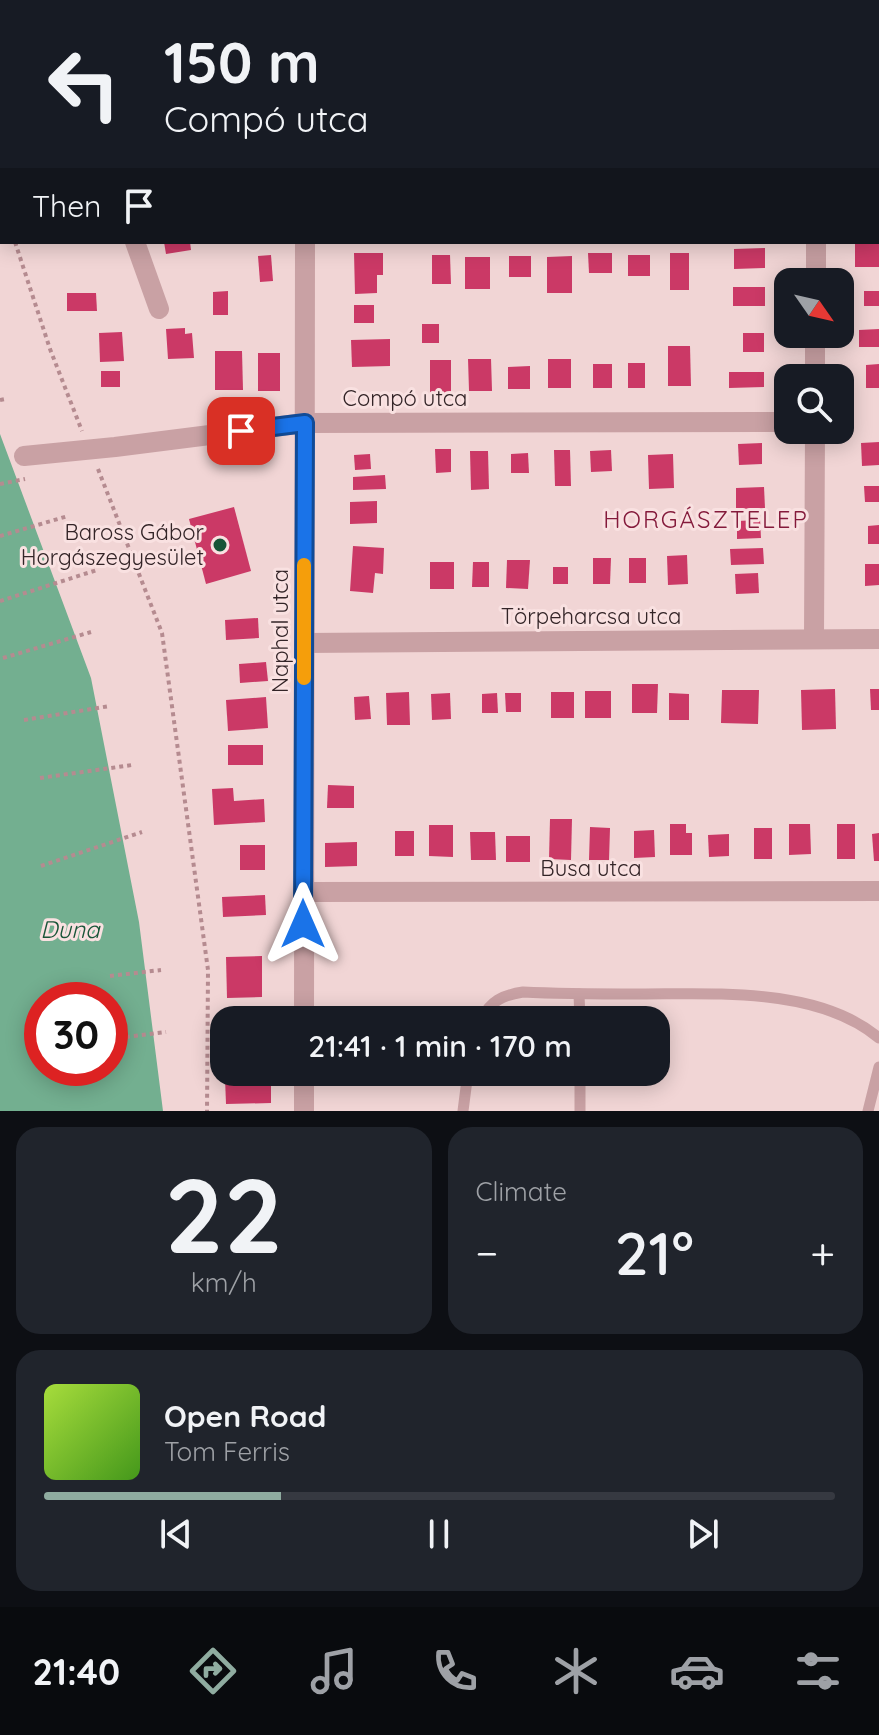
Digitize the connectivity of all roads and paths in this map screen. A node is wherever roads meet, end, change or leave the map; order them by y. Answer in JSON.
{"nodes":[{"id":1,"x":16,"y":244,"type":"edge"},
{"id":2,"x":136,"y":244,"type":"edge"},
{"id":3,"x":305,"y":244,"type":"edge"},
{"id":4,"x":816,"y":244,"type":"edge"},
{"id":5,"x":816,"y":268,"type":"edge"},
{"id":6,"x":159,"y":309,"type":"dead end"},
{"id":7,"x":774,"y":422,"type":"edge"},
{"id":8,"x":305,"y":423,"type":"junction"},
{"id":9,"x":815,"y":444,"type":"edge"},
{"id":10,"x":90,"y":449,"type":"junction"},
{"id":11,"x":24,"y":456,"type":"dead end"},
{"id":12,"x":68,"y":516,"type":"dead end"},
{"id":13,"x":0,"y":536,"type":"edge"},
{"id":14,"x":97,"y":570,"type":"dead end"},
{"id":15,"x":0,"y":601,"type":"edge"},
{"id":16,"x":91,"y":632,"type":"dead end"},
{"id":17,"x":814,"y":638,"type":"junction"},
{"id":18,"x":879,"y":639,"type":"edge"},
{"id":19,"x":304,"y":643,"type":"junction"},
{"id":20,"x":3,"y":658,"type":"dead end"},
{"id":21,"x":110,"y":706,"type":"dead end"},
{"id":22,"x":24,"y":720,"type":"dead end"},
{"id":23,"x":132,"y":765,"type":"dead end"},
{"id":24,"x":40,"y":778,"type":"dead end"},
{"id":25,"x":142,"y":832,"type":"dead end"},
{"id":26,"x":41,"y":866,"type":"dead end"},
{"id":27,"x":879,"y":891,"type":"edge"},
{"id":28,"x":303,"y":892,"type":"junction"},
{"id":29,"x":161,"y":970,"type":"dead end"},
{"id":30,"x":110,"y":976,"type":"dead end"},
{"id":31,"x":579,"y":994,"type":"junction"},
{"id":32,"x":304,"y":1006,"type":"edge"},
{"id":33,"x":489,"y":1006,"type":"edge"},
{"id":34,"x":579,"y":1006,"type":"edge"},
{"id":35,"x":166,"y":1032,"type":"dead end"},
{"id":36,"x":128,"y":1037,"type":"edge"},
{"id":37,"x":879,"y":1038,"type":"edge"},
{"id":38,"x":879,"y":1067,"type":"edge"},
{"id":39,"x":304,"y":1086,"type":"edge"},
{"id":40,"x":466,"y":1086,"type":"edge"},
{"id":41,"x":580,"y":1086,"type":"edge"},
{"id":42,"x":207,"y":1111,"type":"edge"},
{"id":43,"x":304,"y":1111,"type":"edge"},
{"id":44,"x":463,"y":1111,"type":"edge"},
{"id":45,"x":580,"y":1111,"type":"edge"},
{"id":46,"x":868,"y":1111,"type":"edge"}],
"edges":[{"from":1,"to":10,"type":"path"},
{"from":2,"to":6,"type":"street"},
{"from":3,"to":8,"type":"street","name":"Naphal utca"},
{"from":4,"to":5,"type":"street"},
{"from":7,"to":8,"type":"street","name":"Compó utca"},
{"from":8,"to":10,"type":"street","name":"Compó utca"},
{"from":8,"to":19,"type":"street","name":"Naphal utca"},
{"from":9,"to":17,"type":"street"},
{"from":10,"to":11,"type":"street","name":"Compó utca"},
{"from":10,"to":42,"type":"path"},
{"from":12,"to":13,"type":"path"},
{"from":14,"to":15,"type":"path"},
{"from":16,"to":20,"type":"path"},
{"from":17,"to":18,"type":"street","name":"Törpeharcsa utca"},
{"from":17,"to":19,"type":"street","name":"Törpeharcsa utca"},
{"from":19,"to":28,"type":"street","name":"Naphal utca"},
{"from":21,"to":22,"type":"path"},
{"from":23,"to":24,"type":"path"},
{"from":25,"to":26,"type":"path"},
{"from":27,"to":28,"type":"street","name":"Busa utca"},
{"from":28,"to":32,"type":"street","name":"Naphal utca"},
{"from":29,"to":30,"type":"path"},
{"from":31,"to":33,"type":"lane"},
{"from":31,"to":34,"type":"lane"},
{"from":31,"to":37,"type":"lane"},
{"from":35,"to":36,"type":"path"},
{"from":38,"to":46,"type":"lane"},
{"from":39,"to":43,"type":"street"},
{"from":40,"to":44,"type":"lane"},
{"from":41,"to":45,"type":"lane"}]}
